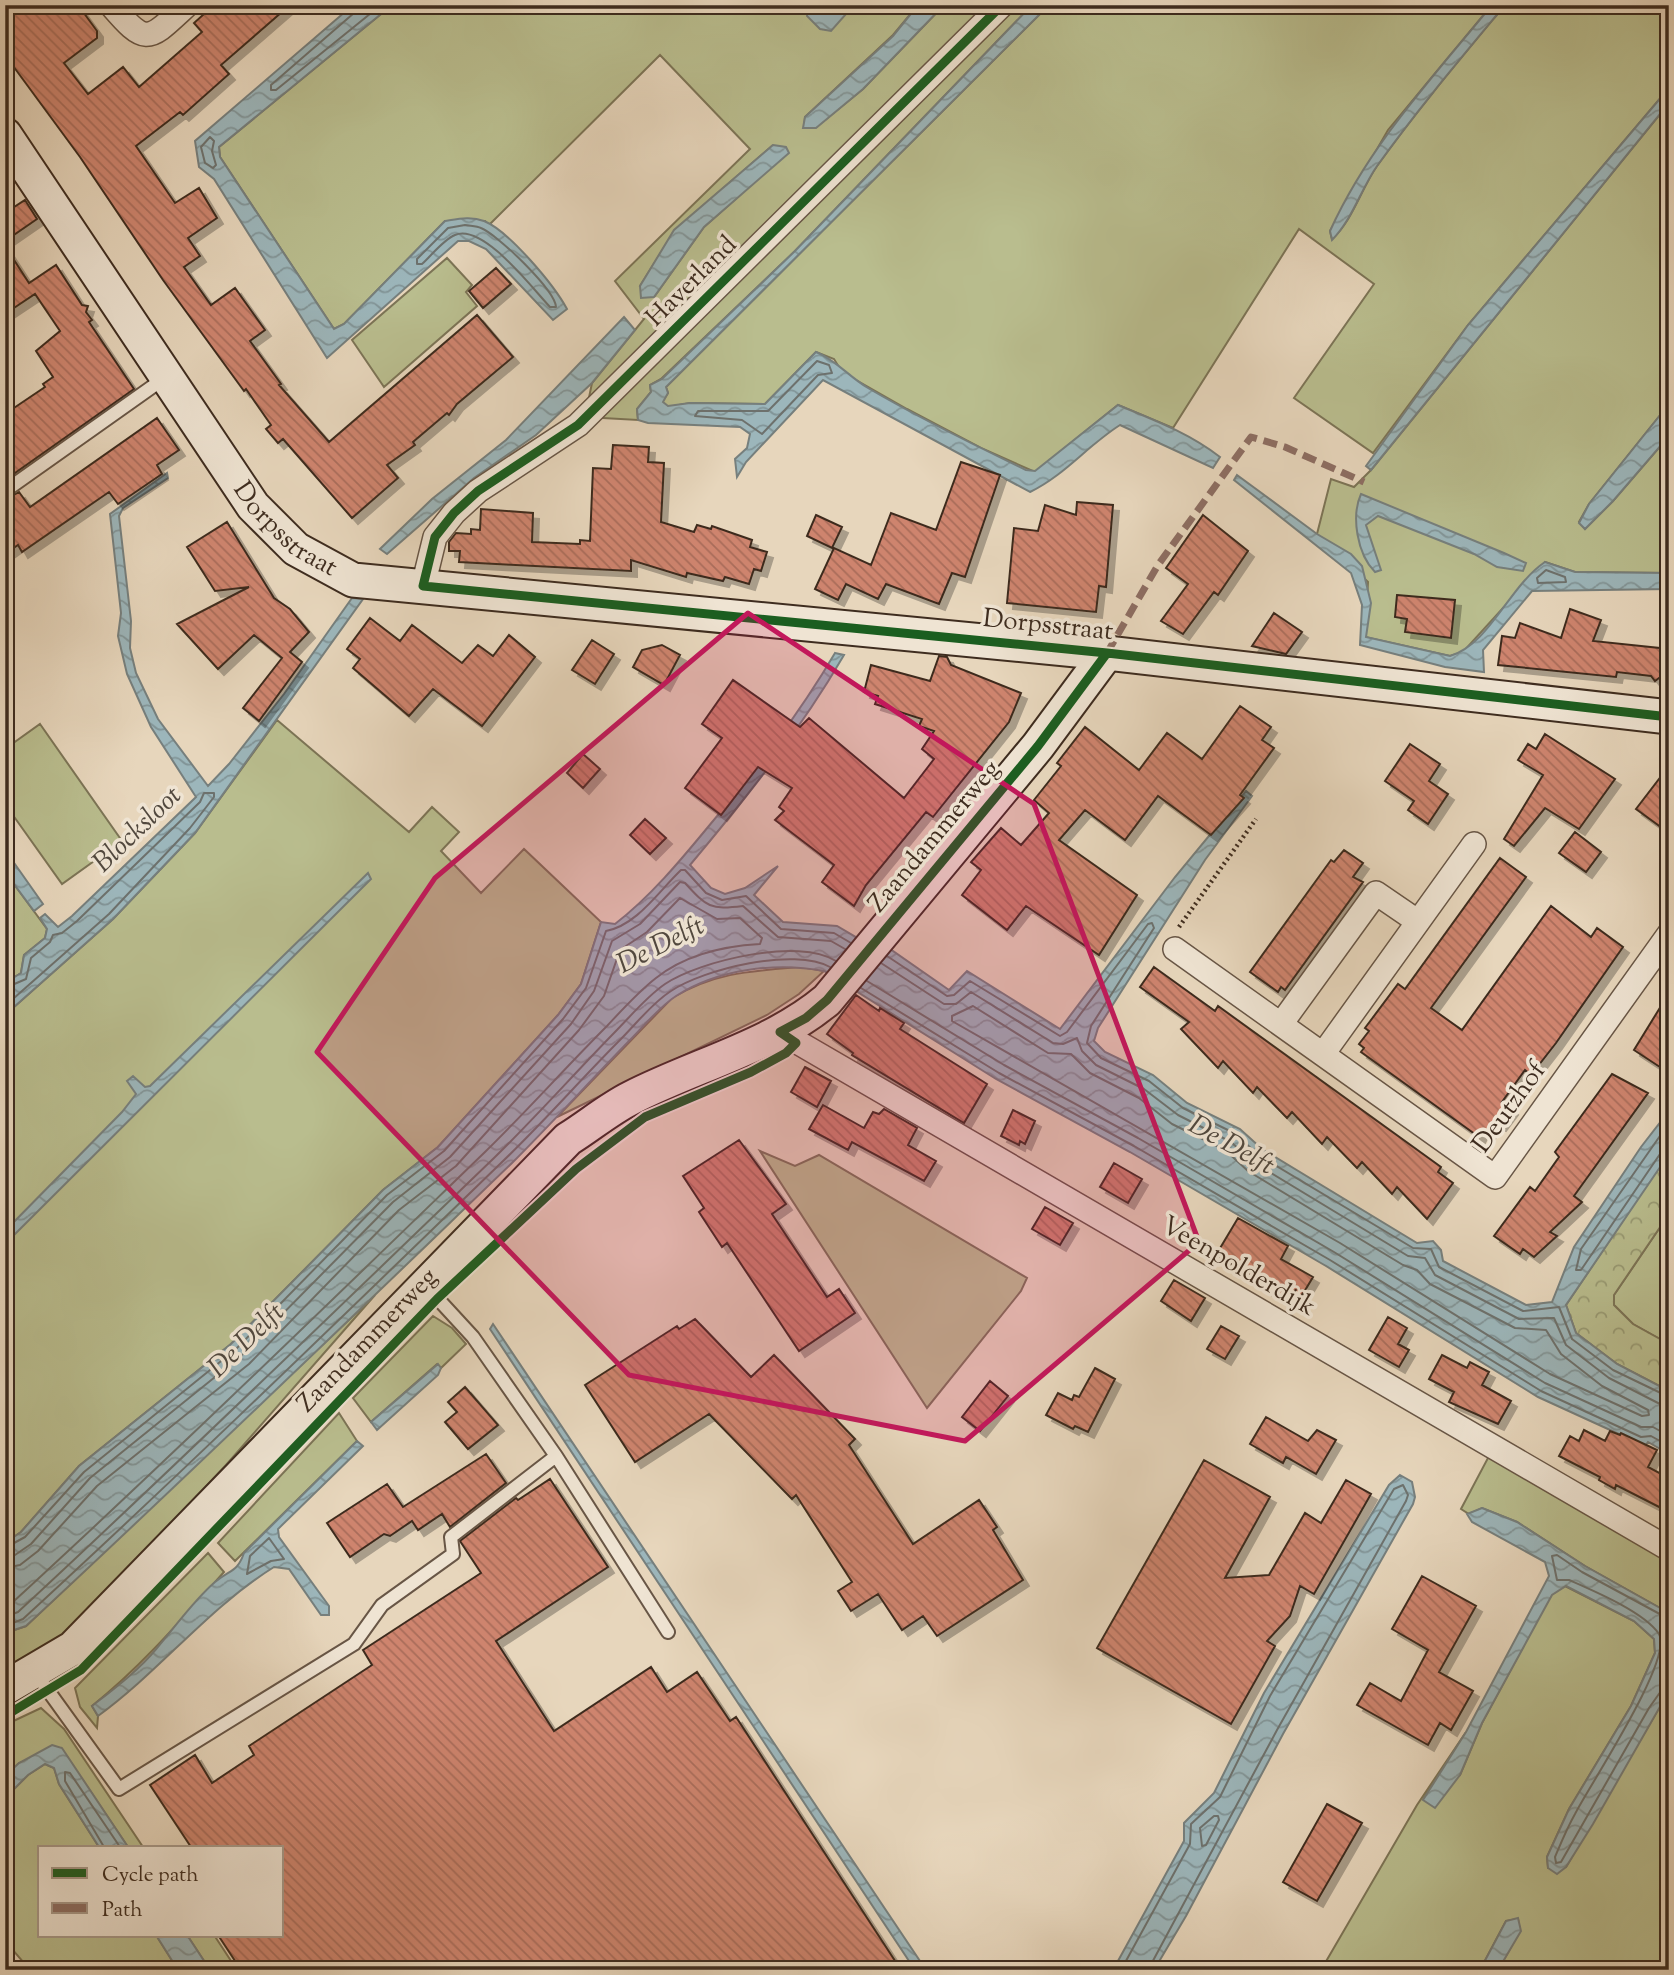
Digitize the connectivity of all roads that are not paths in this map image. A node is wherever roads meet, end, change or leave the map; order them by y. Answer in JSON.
{"nodes":[{"id":1,"x":111,"y":5,"type":"edge"},
{"id":2,"x":187,"y":5,"type":"edge"},
{"id":3,"x":1002,"y":5,"type":"edge"},
{"id":4,"x":5,"y":135,"type":"edge"},
{"id":5,"x":166,"y":377,"type":"junction"},
{"id":6,"x":5,"y":491,"type":"edge"},
{"id":7,"x":423,"y":586,"type":"junction"},
{"id":8,"x":1107,"y":653,"type":"junction"},
{"id":9,"x":1669,"y":718,"type":"edge"},
{"id":10,"x":1474,"y":844,"type":"dead end"},
{"id":11,"x":1417,"y":921,"type":"junction"},
{"id":12,"x":1669,"y":934,"type":"edge"},
{"id":13,"x":1175,"y":949,"type":"road end"},
{"id":14,"x":1281,"y":1024,"type":"junction"},
{"id":15,"x":780,"y":1032,"type":"junction"},
{"id":16,"x":1323,"y":1054,"type":"junction"},
{"id":17,"x":426,"y":1285,"type":"junction"},
{"id":18,"x":556,"y":1456,"type":"junction"},
{"id":19,"x":1669,"y":1549,"type":"edge"},
{"id":20,"x":668,"y":1632,"type":"dead end"},
{"id":21,"x":33,"y":1671,"type":"junction"},
{"id":22,"x":5,"y":1688,"type":"edge"}],
"edges":[{"from":1,"to":2,"type":"street"},
{"from":3,"to":7,"type":"street","name":"Haverland"},
{"from":4,"to":5,"type":"street","name":"Dorpsstraat"},
{"from":5,"to":6,"type":"lane"},
{"from":5,"to":7,"type":"street","name":"Dorpsstraat"},
{"from":7,"to":8,"type":"street","name":"Dorpsstraat"},
{"from":8,"to":9,"type":"street","name":"Dorpsstraat"},
{"from":8,"to":15,"type":"street","name":"Zaandammerweg"},
{"from":10,"to":11,"type":"street"},
{"from":11,"to":14,"type":"street"},
{"from":11,"to":16,"type":"street"},
{"from":12,"to":16,"type":"street","name":"Deutzhof"},
{"from":13,"to":14,"type":"street","name":"Deutzhof"},
{"from":14,"to":16,"type":"street","name":"Deutzhof"},
{"from":15,"to":17,"type":"street","name":"Zaandammerweg"},
{"from":15,"to":19,"type":"street","name":"Veenpolderdijk"},
{"from":17,"to":18,"type":"lane"},
{"from":17,"to":21,"type":"street","name":"Zaandammerweg"},
{"from":18,"to":20,"type":"lane"},
{"from":18,"to":21,"type":"lane"},
{"from":21,"to":22,"type":"street","name":"Zaandammerweg"}]}
